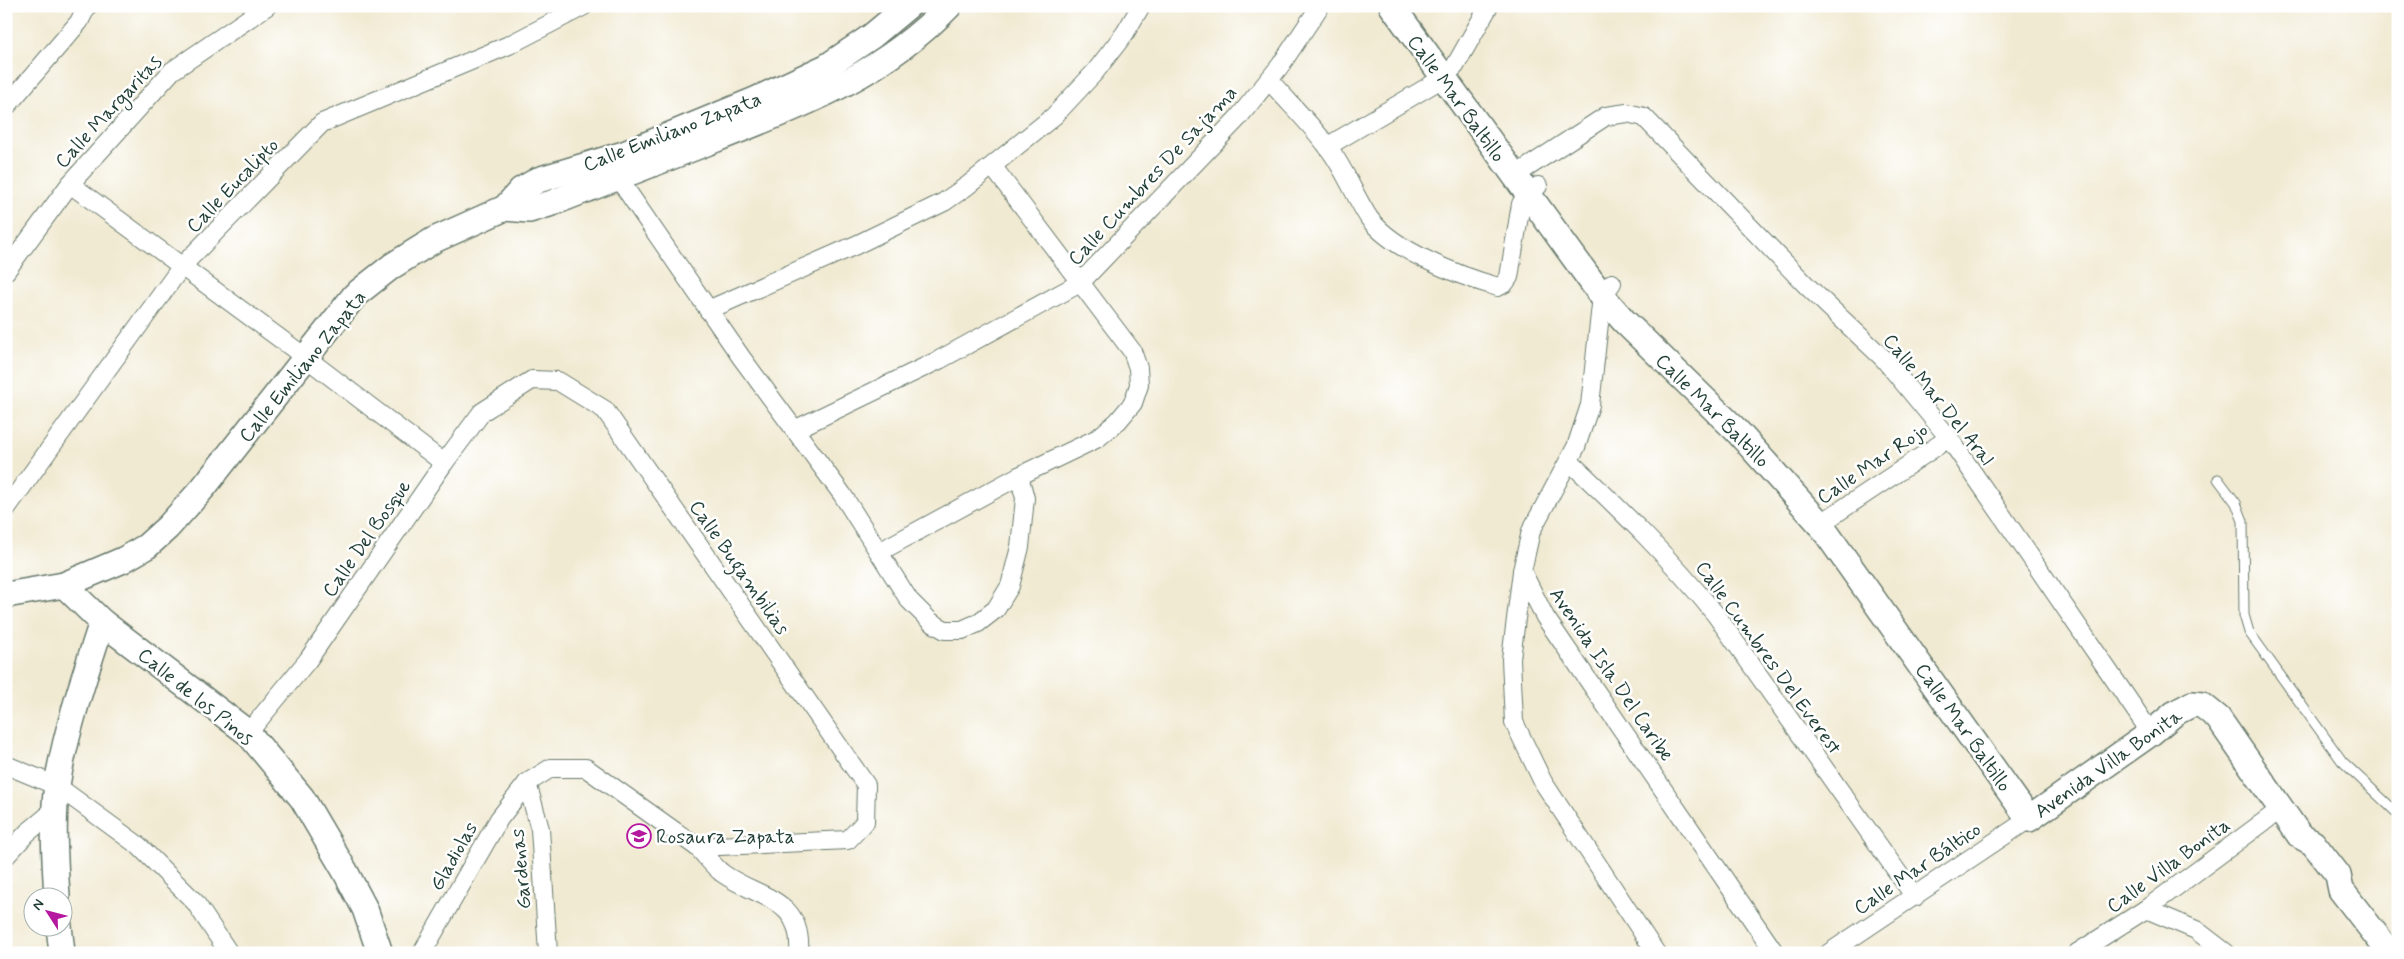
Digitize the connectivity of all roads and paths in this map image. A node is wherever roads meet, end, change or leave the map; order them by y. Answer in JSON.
{"nodes":[{"id":1,"x":86,"y":6,"type":"edge"},
{"id":2,"x":268,"y":6,"type":"edge"},
{"id":3,"x":584,"y":6,"type":"edge"},
{"id":4,"x":908,"y":6,"type":"edge"},
{"id":5,"x":949,"y":6,"type":"edge"},
{"id":6,"x":1141,"y":6,"type":"edge"},
{"id":7,"x":1320,"y":6,"type":"edge"},
{"id":8,"x":1392,"y":6,"type":"edge"},
{"id":9,"x":1413,"y":6,"type":"edge"},
{"id":10,"x":1489,"y":6,"type":"edge"},
{"id":11,"x":1449,"y":72,"type":"junction"},
{"id":12,"x":1269,"y":80,"type":"junction"},
{"id":13,"x":6,"y":108,"type":"edge"},
{"id":14,"x":1328,"y":146,"type":"junction"},
{"id":15,"x":993,"y":167,"type":"junction"},
{"id":16,"x":612,"y":168,"type":"junction"},
{"id":17,"x":1526,"y":181,"type":"junction"},
{"id":18,"x":70,"y":184,"type":"junction"},
{"id":19,"x":182,"y":266,"type":"junction"},
{"id":20,"x":6,"y":271,"type":"edge"},
{"id":21,"x":1080,"y":283,"type":"junction"},
{"id":22,"x":1607,"y":290,"type":"junction"},
{"id":23,"x":708,"y":310,"type":"junction"},
{"id":24,"x":305,"y":357,"type":"junction"},
{"id":25,"x":532,"y":380,"type":"joint"},
{"id":26,"x":794,"y":430,"type":"junction"},
{"id":27,"x":1949,"y":438,"type":"junction"},
{"id":28,"x":1569,"y":460,"type":"junction"},
{"id":29,"x":444,"y":463,"type":"junction"},
{"id":30,"x":1019,"y":476,"type":"junction"},
{"id":31,"x":2218,"y":479,"type":"dead end"},
{"id":32,"x":6,"y":510,"type":"edge"},
{"id":33,"x":1826,"y":520,"type":"junction"},
{"id":34,"x":879,"y":552,"type":"junction"},
{"id":35,"x":1522,"y":571,"type":"junction"},
{"id":36,"x":64,"y":585,"type":"junction"},
{"id":37,"x":6,"y":595,"type":"edge"},
{"id":38,"x":102,"y":622,"type":"junction"},
{"id":39,"x":248,"y":733,"type":"junction"},
{"id":40,"x":2151,"y":733,"type":"junction"},
{"id":41,"x":6,"y":765,"type":"edge"},
{"id":42,"x":527,"y":783,"type":"junction"},
{"id":43,"x":57,"y":797,"type":"junction"},
{"id":44,"x":2281,"y":810,"type":"junction"},
{"id":45,"x":2035,"y":814,"type":"junction"},
{"id":46,"x":2398,"y":814,"type":"edge"},
{"id":47,"x":698,"y":847,"type":"junction"},
{"id":48,"x":6,"y":856,"type":"edge"},
{"id":49,"x":57,"y":886,"type":"edge"},
{"id":50,"x":1915,"y":896,"type":"junction"},
{"id":51,"x":2146,"y":909,"type":"junction"},
{"id":52,"x":60,"y":936,"type":"edge"},
{"id":53,"x":62,"y":953,"type":"edge"},
{"id":54,"x":229,"y":953,"type":"edge"},
{"id":55,"x":380,"y":953,"type":"edge"},
{"id":56,"x":422,"y":953,"type":"edge"},
{"id":57,"x":548,"y":953,"type":"edge"},
{"id":58,"x":799,"y":953,"type":"edge"},
{"id":59,"x":1656,"y":953,"type":"edge"},
{"id":60,"x":1775,"y":953,"type":"edge"},
{"id":61,"x":1829,"y":953,"type":"edge"},
{"id":62,"x":2077,"y":953,"type":"edge"},
{"id":63,"x":2226,"y":953,"type":"edge"},
{"id":64,"x":2390,"y":953,"type":"edge"}],
"edges":[{"from":1,"to":13,"type":"street"},
{"from":2,"to":18,"type":"street","name":"Calle Margaritas"},
{"from":3,"to":19,"type":"street","name":"Calle Eucalipto"},
{"from":4,"to":16,"type":"main road","name":"Calle Emiliano Zapata"},
{"from":5,"to":16,"type":"main road"},
{"from":6,"to":15,"type":"street"},
{"from":7,"to":12,"type":"street","name":"Calle Cumbres De Sajama"},
{"from":8,"to":11,"type":"main road","name":"Calle Mar Baltillo"},
{"from":9,"to":11,"type":"main road","name":"Calle Mar Baltillo"},
{"from":10,"to":11,"type":"street"},
{"from":11,"to":14,"type":"street"},
{"from":11,"to":17,"type":"main road","name":"Calle Mar Baltillo"},
{"from":12,"to":14,"type":"street"},
{"from":12,"to":21,"type":"street","name":"Calle Cumbres De Sajama"},
{"from":14,"to":17,"type":"street"},
{"from":15,"to":21,"type":"street"},
{"from":15,"to":23,"type":"street"},
{"from":16,"to":23,"type":"street"},
{"from":16,"to":24,"type":"main road","name":"Calle Emiliano Zapata"},
{"from":17,"to":22,"type":"main road","name":"Calle Mar Baltillo"},
{"from":17,"to":27,"type":"street","name":"Calle Mar Del Aral"},
{"from":18,"to":19,"type":"street"},
{"from":18,"to":20,"type":"street","name":"Calle Margaritas"},
{"from":19,"to":24,"type":"street"},
{"from":19,"to":32,"type":"street","name":"Calle Eucalipto"},
{"from":21,"to":26,"type":"street","name":"Calle Cumbres De Sajama"},
{"from":21,"to":30,"type":"street"},
{"from":22,"to":28,"type":"street"},
{"from":22,"to":33,"type":"main road","name":"Calle Mar Baltillo"},
{"from":23,"to":26,"type":"street"},
{"from":24,"to":29,"type":"street"},
{"from":24,"to":36,"type":"main road","name":"Calle Emiliano Zapata"},
{"from":25,"to":29,"type":"street","name":"Calle Del Bosque"},
{"from":25,"to":47,"type":"street","name":"Calle Bugambilias"},
{"from":26,"to":34,"type":"street"},
{"from":27,"to":33,"type":"street","name":"Calle Mar Rojo"},
{"from":27,"to":40,"type":"street","name":"Calle Mar Del Aral"},
{"from":28,"to":35,"type":"street"},
{"from":28,"to":50,"type":"street","name":"Calle Cumbres Del Everest"},
{"from":29,"to":39,"type":"street","name":"Calle Del Bosque"},
{"from":30,"to":34,"type":"street"},
{"from":30,"to":34,"type":"street"},
{"from":31,"to":46,"type":"lane"},
{"from":33,"to":45,"type":"main road","name":"Calle Mar Baltillo"},
{"from":35,"to":59,"type":"street"},
{"from":35,"to":60,"type":"street","name":"Avenida Isla Del Caribe"},
{"from":36,"to":37,"type":"main road","name":"Calle Emiliano Zapata"},
{"from":36,"to":38,"type":"main road","name":"Calle de los Pinos"},
{"from":38,"to":39,"type":"main road","name":"Calle de los Pinos"},
{"from":38,"to":43,"type":"main road"},
{"from":39,"to":55,"type":"main road","name":"Calle de los Pinos"},
{"from":40,"to":44,"type":"main road","name":"Avenida Villa Bonita"},
{"from":40,"to":45,"type":"main road","name":"Avenida Villa Bonita"},
{"from":41,"to":43,"type":"street"},
{"from":42,"to":47,"type":"street"},
{"from":42,"to":56,"type":"street","name":"Gladiolas"},
{"from":42,"to":57,"type":"street","name":"Gardenas"},
{"from":43,"to":48,"type":"street"},
{"from":43,"to":49,"type":"main road"},
{"from":43,"to":54,"type":"street"},
{"from":44,"to":51,"type":"street","name":"Calle Villa Bonita"},
{"from":44,"to":64,"type":"main road","name":"Avenida Villa Bonita"},
{"from":45,"to":50,"type":"street","name":"Calle Mar Báltico"},
{"from":47,"to":58,"type":"street"},
{"from":50,"to":61,"type":"street","name":"Calle Mar Báltico"},
{"from":51,"to":62,"type":"street","name":"Calle Villa Bonita"},
{"from":51,"to":63,"type":"street"},
{"from":52,"to":53,"type":"main road"}]}
